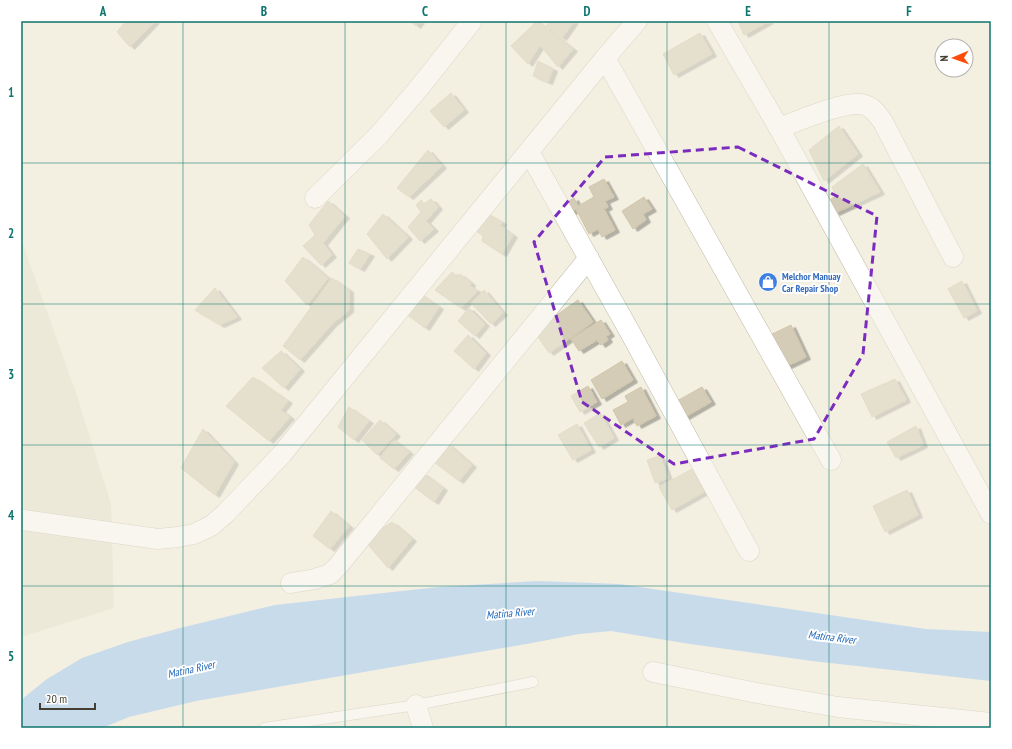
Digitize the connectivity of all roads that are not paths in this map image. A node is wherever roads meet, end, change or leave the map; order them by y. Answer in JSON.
{"nodes":[{"id":1,"x":472,"y":21,"type":"edge"},
{"id":2,"x":636,"y":21,"type":"edge"},
{"id":3,"x":717,"y":21,"type":"edge"},
{"id":4,"x":605,"y":58,"type":"junction"},
{"id":5,"x":779,"y":128,"type":"junction"},
{"id":6,"x":529,"y":152,"type":"junction"},
{"id":7,"x":315,"y":198,"type":"dead end"},
{"id":8,"x":953,"y":257,"type":"dead end"},
{"id":9,"x":589,"y":258,"type":"junction"},
{"id":10,"x":831,"y":460,"type":"dead end"},
{"id":11,"x":991,"y":514,"type":"edge"},
{"id":12,"x":22,"y":517,"type":"edge"},
{"id":13,"x":749,"y":551,"type":"dead end"},
{"id":14,"x":291,"y":582,"type":"dead end"},
{"id":15,"x":653,"y":672,"type":"dead end"},
{"id":16,"x":533,"y":682,"type":"dead end"},
{"id":17,"x":416,"y":705,"type":"junction"},
{"id":18,"x":874,"y":720,"type":"edge"},
{"id":19,"x":991,"y":723,"type":"edge"},
{"id":20,"x":264,"y":728,"type":"edge"},
{"id":21,"x":423,"y":728,"type":"edge"}],
"edges":[{"from":1,"to":7,"type":"street"},
{"from":2,"to":4,"type":"street"},
{"from":3,"to":5,"type":"street"},
{"from":4,"to":6,"type":"street"},
{"from":4,"to":10,"type":"street"},
{"from":5,"to":8,"type":"street"},
{"from":5,"to":11,"type":"street"},
{"from":6,"to":9,"type":"street"},
{"from":6,"to":12,"type":"street"},
{"from":9,"to":13,"type":"street"},
{"from":9,"to":14,"type":"street"},
{"from":15,"to":18,"type":"street"},
{"from":16,"to":17,"type":"lane"},
{"from":17,"to":20,"type":"lane"},
{"from":17,"to":21,"type":"street"},
{"from":18,"to":19,"type":"street"}]}
